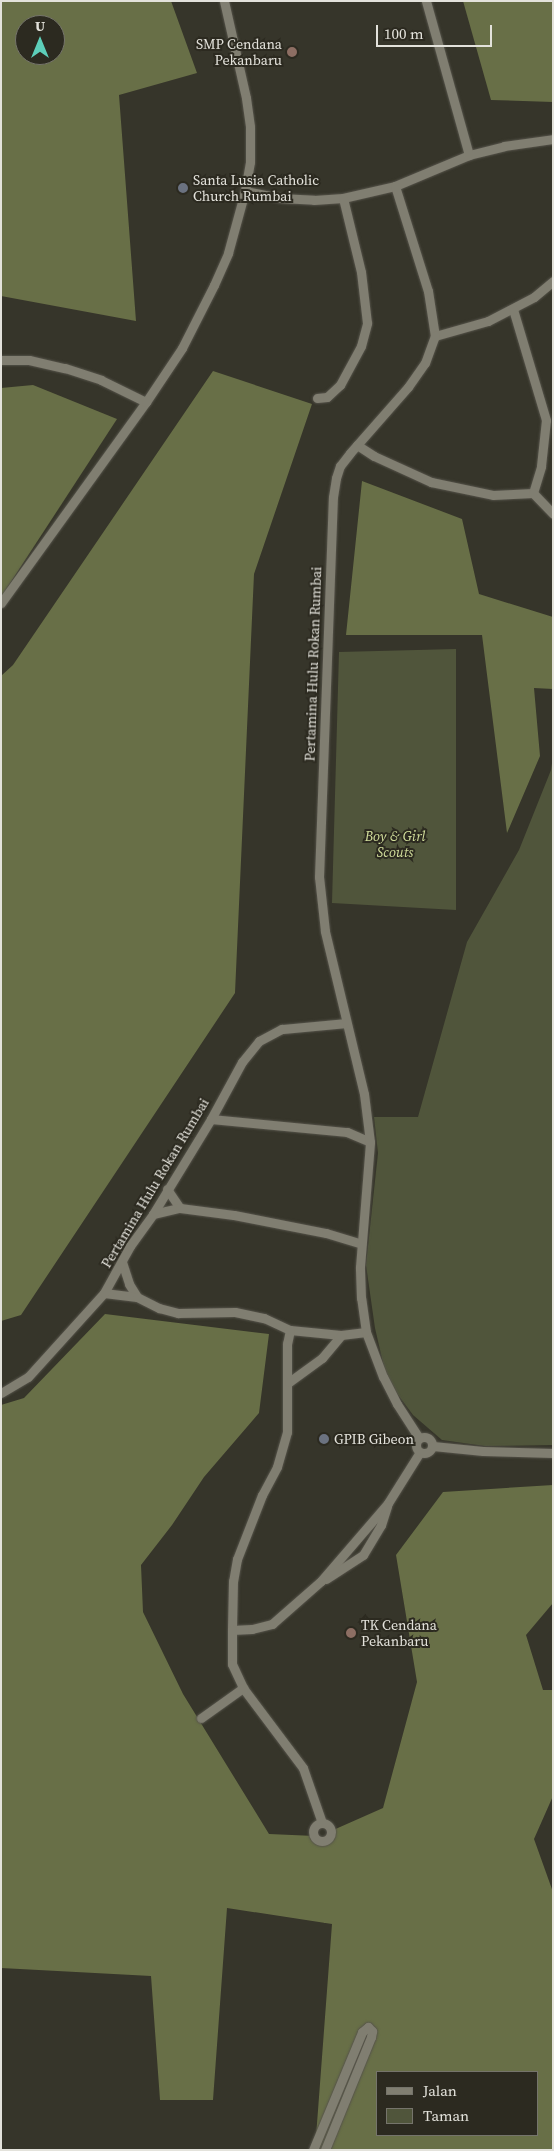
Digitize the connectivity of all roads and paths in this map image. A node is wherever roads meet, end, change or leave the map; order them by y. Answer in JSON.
{"nodes":[{"id":1,"x":224,"y":1,"type":"edge"},
{"id":2,"x":426,"y":1,"type":"edge"},
{"id":3,"x":553,"y":139,"type":"edge"},
{"id":4,"x":469,"y":155,"type":"junction"},
{"id":5,"x":395,"y":186,"type":"junction"},
{"id":6,"x":245,"y":191,"type":"junction"},
{"id":7,"x":342,"y":198,"type":"junction"},
{"id":8,"x":553,"y":281,"type":"edge"},
{"id":9,"x":513,"y":309,"type":"junction"},
{"id":10,"x":435,"y":336,"type":"junction"},
{"id":11,"x":1,"y":360,"type":"edge"},
{"id":12,"x":317,"y":398,"type":"dead end"},
{"id":13,"x":146,"y":402,"type":"junction"},
{"id":14,"x":357,"y":445,"type":"junction"},
{"id":15,"x":533,"y":493,"type":"junction"},
{"id":16,"x":553,"y":514,"type":"edge"},
{"id":17,"x":1,"y":603,"type":"edge"},
{"id":18,"x":345,"y":1023,"type":"junction"},
{"id":19,"x":211,"y":1119,"type":"junction"},
{"id":20,"x":370,"y":1142,"type":"junction"},
{"id":21,"x":167,"y":1190,"type":"junction"},
{"id":22,"x":180,"y":1208,"type":"junction"},
{"id":23,"x":153,"y":1214,"type":"junction"},
{"id":24,"x":361,"y":1244,"type":"junction"},
{"id":25,"x":122,"y":1262,"type":"junction"},
{"id":26,"x":104,"y":1294,"type":"junction"},
{"id":27,"x":137,"y":1297,"type":"junction"},
{"id":28,"x":290,"y":1330,"type":"junction"},
{"id":29,"x":366,"y":1332,"type":"junction"},
{"id":30,"x":341,"y":1335,"type":"junction"},
{"id":31,"x":289,"y":1382,"type":"junction"},
{"id":32,"x":1,"y":1393,"type":"edge"},
{"id":33,"x":419,"y":1438,"type":"junction"},
{"id":34,"x":433,"y":1446,"type":"junction"},
{"id":35,"x":420,"y":1452,"type":"junction"},
{"id":36,"x":553,"y":1453,"type":"edge"},
{"id":37,"x":388,"y":1504,"type":"junction"},
{"id":38,"x":321,"y":1581,"type":"junction"},
{"id":39,"x":232,"y":1630,"type":"junction"},
{"id":40,"x":243,"y":1688,"type":"junction"},
{"id":41,"x":201,"y":1718,"type":"dead end"},
{"id":42,"x":322,"y":1823,"type":"dead end"},
{"id":43,"x":314,"y":2150,"type":"edge"},
{"id":44,"x":325,"y":2150,"type":"edge"}],
"edges":[{"from":1,"to":6,"type":"street"},
{"from":2,"to":4,"type":"street"},
{"from":3,"to":4,"type":"street"},
{"from":4,"to":5,"type":"street"},
{"from":5,"to":7,"type":"street"},
{"from":5,"to":10,"type":"street"},
{"from":6,"to":7,"type":"street"},
{"from":6,"to":13,"type":"street"},
{"from":7,"to":12,"type":"street"},
{"from":8,"to":9,"type":"street"},
{"from":9,"to":10,"type":"street"},
{"from":9,"to":15,"type":"street"},
{"from":10,"to":14,"type":"street","name":"Pertamina Hulu Rokan Rumbai"},
{"from":11,"to":13,"type":"street"},
{"from":13,"to":17,"type":"street"},
{"from":14,"to":15,"type":"street"},
{"from":14,"to":18,"type":"street","name":"Pertamina Hulu Rokan Rumbai"},
{"from":15,"to":16,"type":"street"},
{"from":18,"to":19,"type":"street","name":"Pertamina Hulu Rokan Rumbai"},
{"from":18,"to":20,"type":"street","name":"Pertamina Hulu Rokan Rumbai"},
{"from":19,"to":20,"type":"street"},
{"from":19,"to":21,"type":"street","name":"Pertamina Hulu Rokan Rumbai"},
{"from":20,"to":24,"type":"street","name":"Pertamina Hulu Rokan Rumbai"},
{"from":21,"to":22,"type":"street"},
{"from":21,"to":23,"type":"street","name":"Pertamina Hulu Rokan Rumbai"},
{"from":22,"to":23,"type":"street"},
{"from":22,"to":24,"type":"street"},
{"from":23,"to":25,"type":"street","name":"Pertamina Hulu Rokan Rumbai"},
{"from":24,"to":29,"type":"street","name":"Pertamina Hulu Rokan Rumbai"},
{"from":25,"to":26,"type":"street","name":"Pertamina Hulu Rokan Rumbai"},
{"from":25,"to":27,"type":"street"},
{"from":26,"to":27,"type":"street"},
{"from":26,"to":32,"type":"street","name":"Pertamina Hulu Rokan Rumbai"},
{"from":27,"to":28,"type":"street"},
{"from":28,"to":30,"type":"street"},
{"from":28,"to":31,"type":"street"},
{"from":29,"to":30,"type":"street"},
{"from":29,"to":33,"type":"street","name":"Pertamina Hulu Rokan Rumbai"},
{"from":30,"to":31,"type":"street"},
{"from":31,"to":39,"type":"street"},
{"from":33,"to":34,"type":"street"},
{"from":33,"to":35,"type":"street"},
{"from":34,"to":35,"type":"street"},
{"from":34,"to":36,"type":"street"},
{"from":35,"to":37,"type":"street"},
{"from":37,"to":38,"type":"street"},
{"from":37,"to":38,"type":"street"},
{"from":38,"to":39,"type":"street"},
{"from":39,"to":40,"type":"street"},
{"from":40,"to":41,"type":"street"},
{"from":40,"to":42,"type":"street"},
{"from":43,"to":44,"type":"street"}]}
